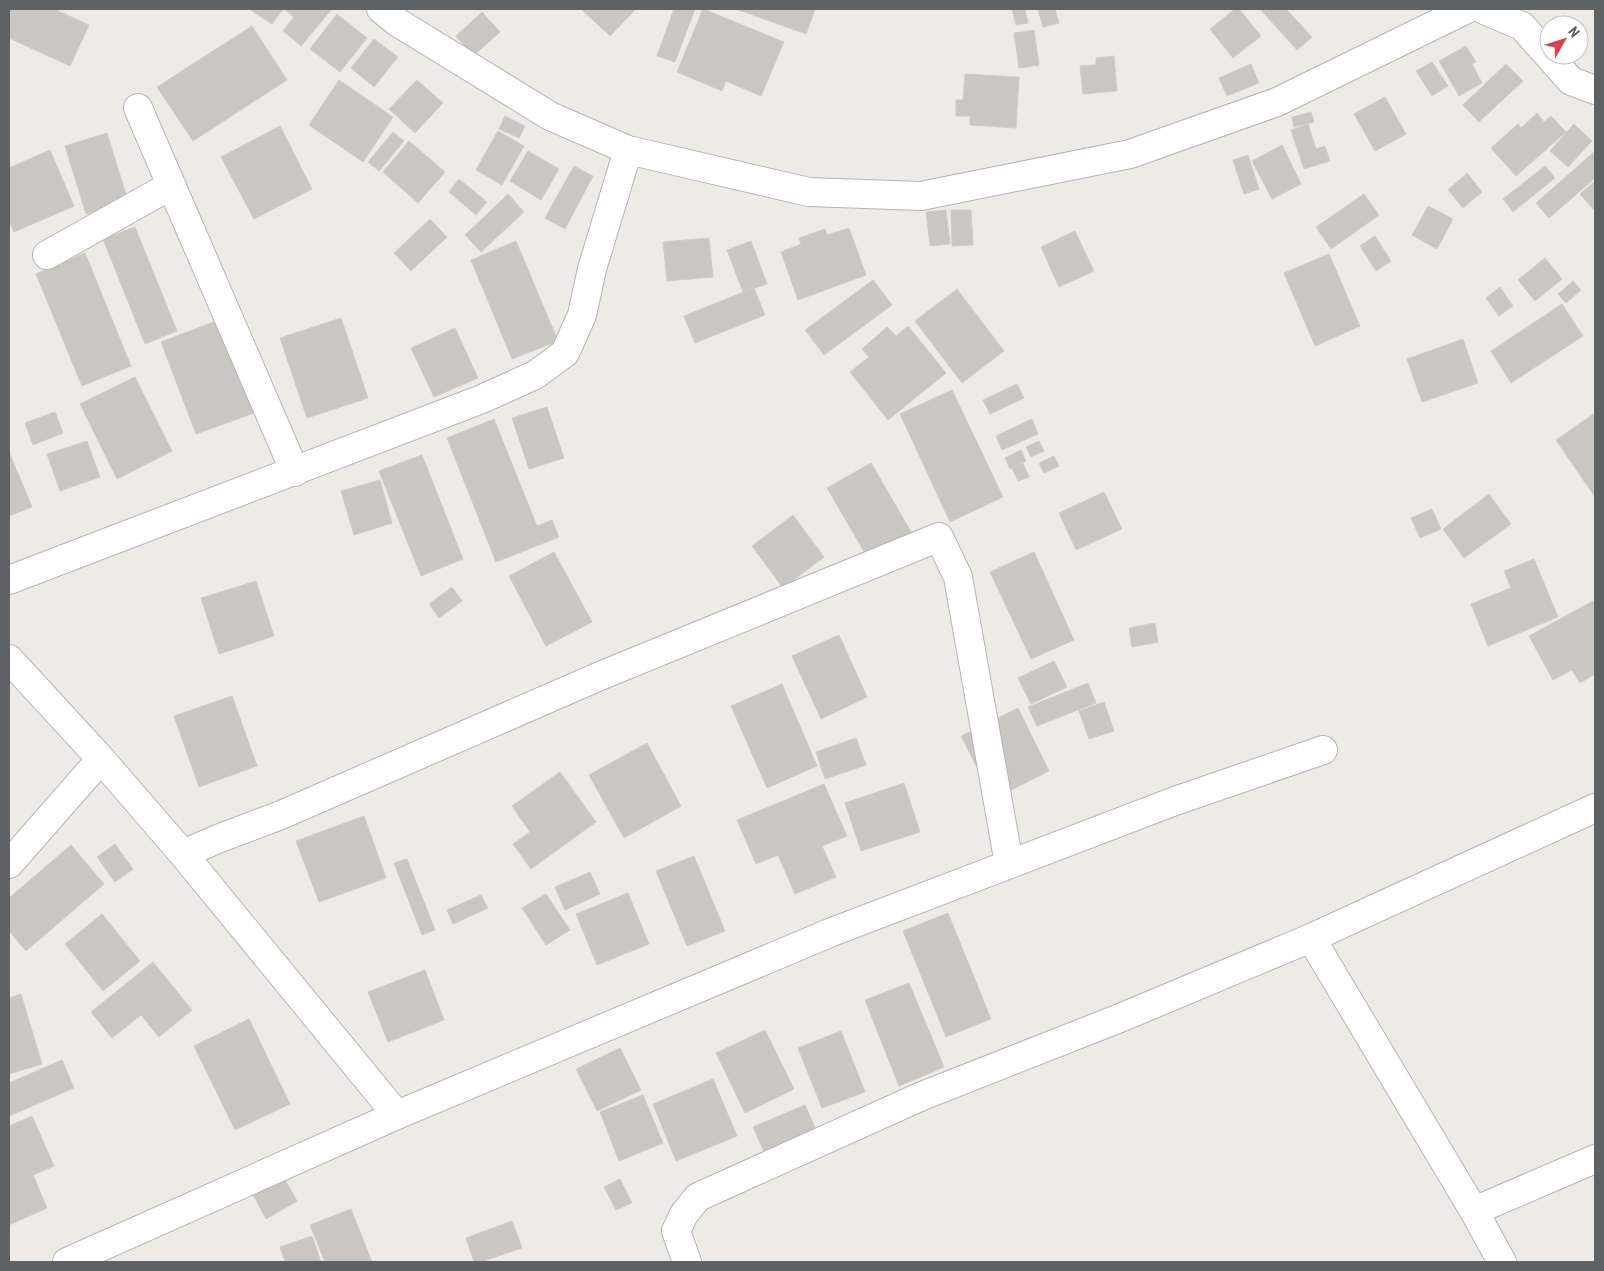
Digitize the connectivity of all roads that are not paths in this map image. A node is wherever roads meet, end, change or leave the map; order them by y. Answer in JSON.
{"nodes":[{"id":1,"x":1467,"y":9,"type":"edge"},
{"id":2,"x":1482,"y":9,"type":"edge"},
{"id":3,"x":395,"y":13,"type":"edge"},
{"id":4,"x":1583,"y":85,"type":"edge"},
{"id":5,"x":138,"y":108,"type":"dead end"},
{"id":6,"x":1595,"y":108,"type":"edge"},
{"id":7,"x":628,"y":150,"type":"junction"},
{"id":8,"x":170,"y":186,"type":"junction"},
{"id":9,"x":48,"y":255,"type":"dead end"},
{"id":10,"x":294,"y":472,"type":"junction"},
{"id":11,"x":9,"y":580,"type":"edge"},
{"id":12,"x":9,"y":659,"type":"edge"},
{"id":13,"x":1323,"y":750,"type":"dead end"},
{"id":14,"x":101,"y":759,"type":"junction"},
{"id":15,"x":1595,"y":808,"type":"edge"},
{"id":16,"x":183,"y":854,"type":"junction"},
{"id":17,"x":9,"y":864,"type":"edge"},
{"id":18,"x":1009,"y":864,"type":"junction"},
{"id":19,"x":1311,"y":938,"type":"junction"},
{"id":20,"x":397,"y":1115,"type":"junction"},
{"id":21,"x":1595,"y":1159,"type":"edge"},
{"id":22,"x":1474,"y":1211,"type":"junction"},
{"id":23,"x":67,"y":1262,"type":"edge"},
{"id":24,"x":688,"y":1262,"type":"edge"},
{"id":25,"x":1502,"y":1262,"type":"edge"}],
"edges":[{"from":1,"to":7,"type":"street"},
{"from":2,"to":4,"type":"street"},
{"from":3,"to":7,"type":"street"},
{"from":4,"to":6,"type":"street"},
{"from":5,"to":8,"type":"street"},
{"from":7,"to":10,"type":"street"},
{"from":8,"to":9,"type":"street"},
{"from":8,"to":10,"type":"street"},
{"from":10,"to":11,"type":"street"},
{"from":12,"to":14,"type":"street"},
{"from":13,"to":18,"type":"street"},
{"from":14,"to":16,"type":"street"},
{"from":14,"to":17,"type":"street"},
{"from":15,"to":19,"type":"street"},
{"from":16,"to":18,"type":"street"},
{"from":16,"to":20,"type":"street"},
{"from":18,"to":20,"type":"street"},
{"from":19,"to":22,"type":"street"},
{"from":19,"to":24,"type":"street"},
{"from":20,"to":23,"type":"street"},
{"from":21,"to":22,"type":"street"},
{"from":22,"to":25,"type":"street"}]}
